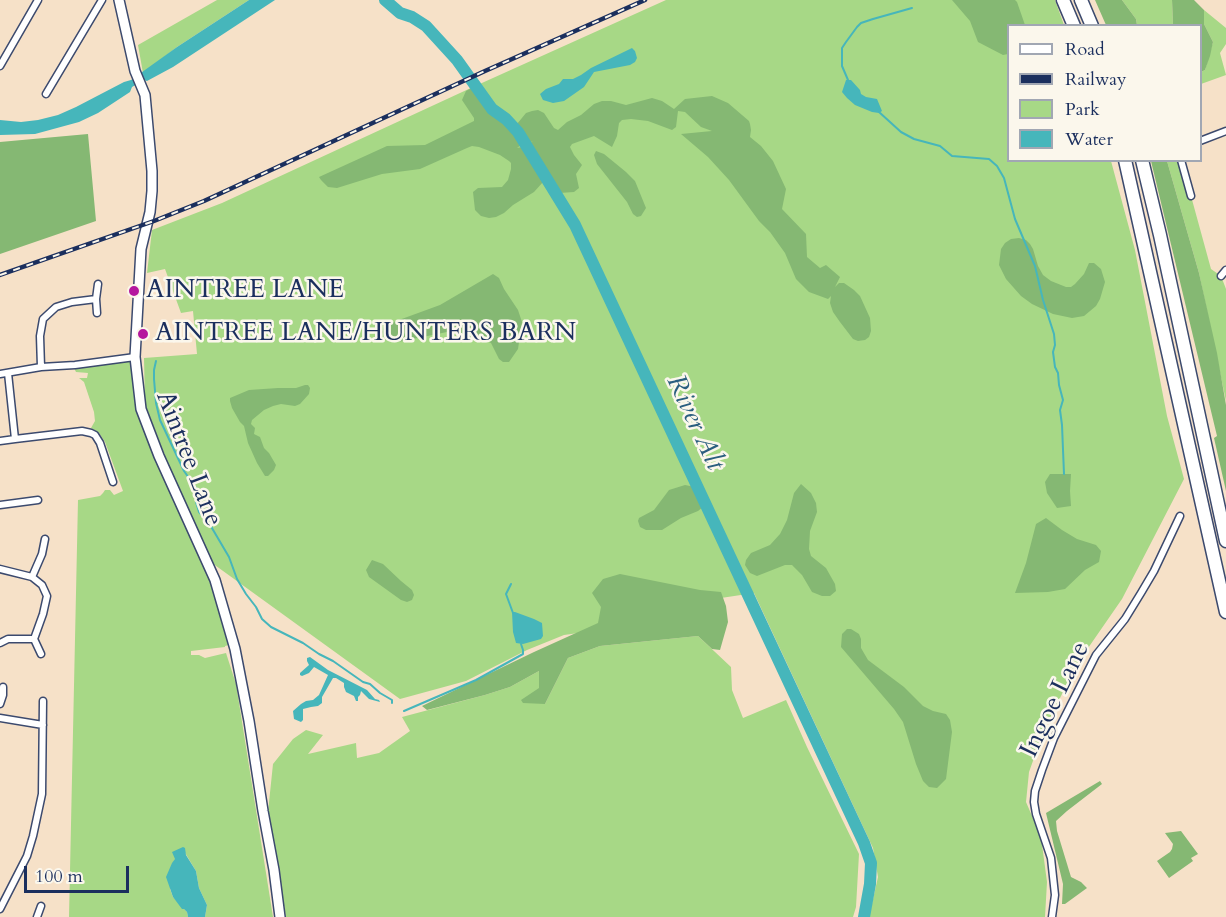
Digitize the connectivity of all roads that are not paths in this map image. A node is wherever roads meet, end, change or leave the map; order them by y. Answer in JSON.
{"nodes":[{"id":1,"x":38,"y":0,"type":"edge"},
{"id":2,"x":102,"y":0,"type":"edge"},
{"id":3,"x":119,"y":0,"type":"edge"},
{"id":4,"x":1063,"y":0,"type":"edge"},
{"id":5,"x":1081,"y":0,"type":"edge"},
{"id":6,"x":1073,"y":24,"type":"edge"},
{"id":7,"x":1091,"y":24,"type":"edge"},
{"id":8,"x":0,"y":66,"type":"edge"},
{"id":9,"x":46,"y":94,"type":"dead end"},
{"id":10,"x":1226,"y":131,"type":"edge"},
{"id":11,"x":1202,"y":140,"type":"edge"},
{"id":12,"x":1125,"y":162,"type":"edge"},
{"id":13,"x":1142,"y":162,"type":"edge"},
{"id":14,"x":1182,"y":162,"type":"edge"},
{"id":15,"x":1191,"y":196,"type":"dead end"},
{"id":16,"x":98,"y":284,"type":"dead end"},
{"id":17,"x":96,"y":299,"type":"junction"},
{"id":18,"x":97,"y":313,"type":"dead end"},
{"id":19,"x":135,"y":357,"type":"junction"},
{"id":20,"x":41,"y":367,"type":"junction"},
{"id":21,"x":8,"y":373,"type":"junction"},
{"id":22,"x":0,"y":374,"type":"edge"},
{"id":23,"x":15,"y":439,"type":"junction"},
{"id":24,"x":0,"y":441,"type":"edge"},
{"id":25,"x":113,"y":482,"type":"dead end"},
{"id":26,"x":38,"y":500,"type":"dead end"},
{"id":27,"x":0,"y":505,"type":"edge"},
{"id":28,"x":1180,"y":516,"type":"dead end"},
{"id":29,"x":45,"y":539,"type":"dead end"},
{"id":30,"x":1226,"y":541,"type":"edge"},
{"id":31,"x":0,"y":569,"type":"edge"},
{"id":32,"x":32,"y":577,"type":"junction"},
{"id":33,"x":1221,"y":595,"type":"junction"},
{"id":34,"x":1226,"y":612,"type":"edge"},
{"id":35,"x":1226,"y":624,"type":"edge"},
{"id":36,"x":34,"y":639,"type":"junction"},
{"id":37,"x":0,"y":643,"type":"edge"},
{"id":38,"x":41,"y":654,"type":"dead end"},
{"id":39,"x":3,"y":687,"type":"dead end"},
{"id":40,"x":43,"y":701,"type":"dead end"},
{"id":41,"x":0,"y":704,"type":"edge"},
{"id":42,"x":0,"y":718,"type":"edge"},
{"id":43,"x":43,"y":725,"type":"junction"},
{"id":44,"x":41,"y":906,"type":"dead end"},
{"id":45,"x":0,"y":909,"type":"edge"},
{"id":46,"x":37,"y":917,"type":"edge"},
{"id":47,"x":280,"y":917,"type":"edge"},
{"id":48,"x":1052,"y":917,"type":"edge"}],
"edges":[{"from":1,"to":8,"type":"street"},
{"from":2,"to":9,"type":"street"},
{"from":3,"to":19,"type":"main road","name":"Aintree Lane"},
{"from":4,"to":6,"type":"highway"},
{"from":5,"to":7,"type":"highway"},
{"from":10,"to":11,"type":"street"},
{"from":12,"to":33,"type":"highway"},
{"from":13,"to":30,"type":"highway"},
{"from":14,"to":15,"type":"street"},
{"from":16,"to":17,"type":"street"},
{"from":17,"to":18,"type":"street"},
{"from":17,"to":20,"type":"street"},
{"from":19,"to":20,"type":"street"},
{"from":19,"to":47,"type":"main road","name":"Aintree Lane"},
{"from":20,"to":21,"type":"street"},
{"from":21,"to":22,"type":"street"},
{"from":21,"to":23,"type":"street"},
{"from":23,"to":24,"type":"street"},
{"from":23,"to":25,"type":"street"},
{"from":26,"to":27,"type":"street"},
{"from":28,"to":48,"type":"street","name":"Ingoe Lane"},
{"from":29,"to":32,"type":"street"},
{"from":31,"to":32,"type":"street"},
{"from":32,"to":36,"type":"street"},
{"from":33,"to":34,"type":"highway"},
{"from":33,"to":35,"type":"highway"},
{"from":36,"to":37,"type":"street"},
{"from":36,"to":38,"type":"street"},
{"from":39,"to":41,"type":"street"},
{"from":40,"to":43,"type":"street"},
{"from":42,"to":43,"type":"street"},
{"from":43,"to":45,"type":"street"},
{"from":44,"to":46,"type":"street"}]}
